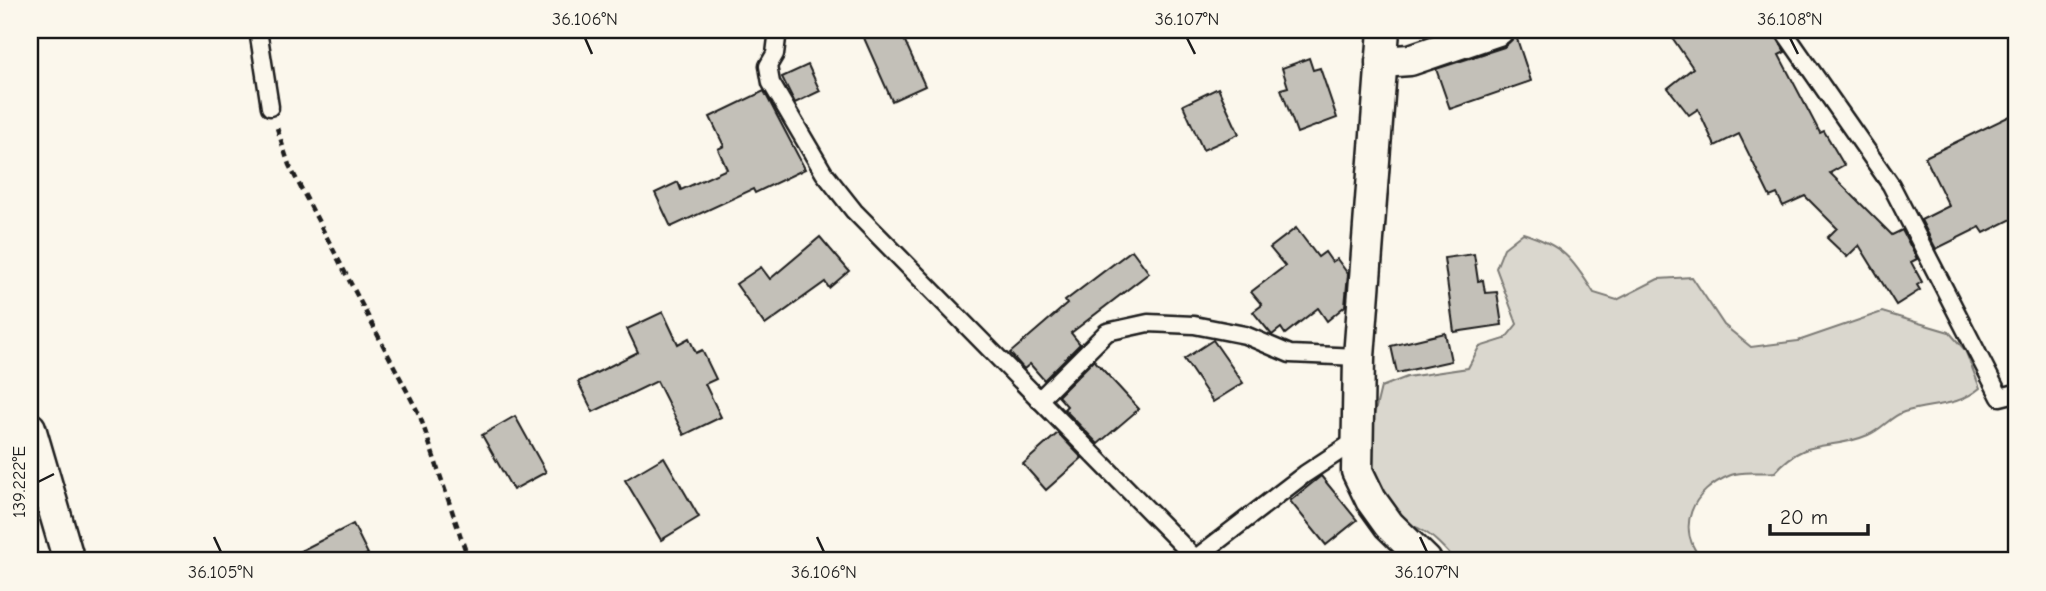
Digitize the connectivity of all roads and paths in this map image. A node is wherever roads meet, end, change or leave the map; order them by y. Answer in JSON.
{"nodes":[{"id":1,"x":258,"y":30,"type":"edge"},
{"id":2,"x":778,"y":30,"type":"edge"},
{"id":3,"x":1384,"y":30,"type":"edge"},
{"id":4,"x":1498,"y":30,"type":"edge"},
{"id":5,"x":1783,"y":30,"type":"edge"},
{"id":6,"x":1381,"y":62,"type":"junction"},
{"id":7,"x":270,"y":107,"type":"joint"},
{"id":8,"x":1359,"y":357,"type":"junction"},
{"id":9,"x":2016,"y":393,"type":"edge"},
{"id":10,"x":1039,"y":400,"type":"junction"},
{"id":11,"x":30,"y":428,"type":"edge"},
{"id":12,"x":1355,"y":441,"type":"junction"},
{"id":13,"x":1194,"y":560,"type":"edge"},
{"id":14,"x":69,"y":561,"type":"edge"},
{"id":15,"x":469,"y":561,"type":"edge"},
{"id":16,"x":1426,"y":561,"type":"edge"}],
"edges":[{"from":1,"to":7,"type":"lane"},
{"from":2,"to":10,"type":"lane"},
{"from":3,"to":6,"type":"street"},
{"from":4,"to":6,"type":"street"},
{"from":5,"to":9,"type":"lane"},
{"from":6,"to":8,"type":"street"},
{"from":7,"to":15,"type":"path"},
{"from":8,"to":10,"type":"lane"},
{"from":8,"to":12,"type":"street"},
{"from":10,"to":13,"type":"lane"},
{"from":11,"to":14,"type":"street"},
{"from":12,"to":13,"type":"lane"},
{"from":12,"to":16,"type":"street"}]}
